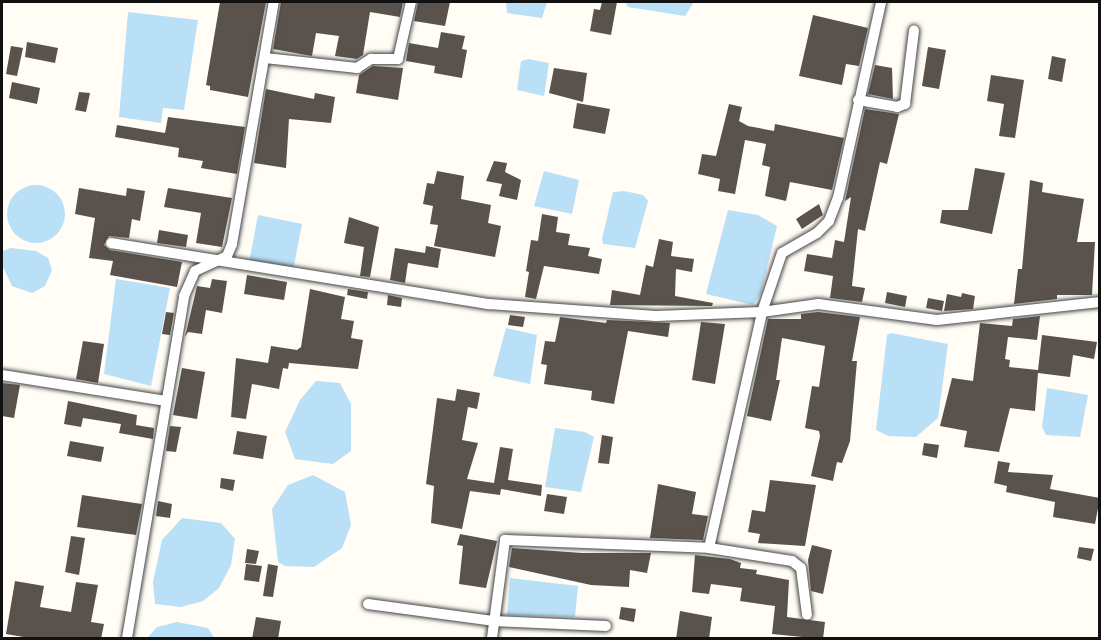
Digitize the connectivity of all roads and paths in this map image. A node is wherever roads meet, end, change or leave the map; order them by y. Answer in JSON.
{"nodes":[{"id":1,"x":274,"y":2,"type":"edge"},
{"id":2,"x":411,"y":2,"type":"edge"},
{"id":3,"x":881,"y":2,"type":"edge"},
{"id":4,"x":914,"y":31,"type":"dead end"},
{"id":5,"x":265,"y":58,"type":"junction"},
{"id":6,"x":858,"y":100,"type":"junction"},
{"id":7,"x":111,"y":243,"type":"dead end"},
{"id":8,"x":218,"y":262,"type":"junction"},
{"id":9,"x":1100,"y":302,"type":"edge"},
{"id":10,"x":762,"y":312,"type":"junction"},
{"id":11,"x":2,"y":375,"type":"edge"},
{"id":12,"x":166,"y":401,"type":"junction"},
{"id":13,"x":709,"y":548,"type":"junction"},
{"id":14,"x":368,"y":604,"type":"dead end"},
{"id":15,"x":807,"y":615,"type":"dead end"},
{"id":16,"x":492,"y":621,"type":"junction"},
{"id":17,"x":606,"y":626,"type":"dead end"},
{"id":18,"x":127,"y":639,"type":"edge"},
{"id":19,"x":492,"y":639,"type":"edge"}],
"edges":[{"from":1,"to":5,"type":"street"},
{"from":2,"to":5,"type":"street"},
{"from":3,"to":6,"type":"street"},
{"from":4,"to":6,"type":"street"},
{"from":5,"to":8,"type":"street"},
{"from":6,"to":10,"type":"street"},
{"from":7,"to":8,"type":"street"},
{"from":8,"to":10,"type":"street"},
{"from":8,"to":12,"type":"street"},
{"from":9,"to":10,"type":"street"},
{"from":10,"to":13,"type":"street"},
{"from":11,"to":12,"type":"street"},
{"from":12,"to":18,"type":"street"},
{"from":13,"to":15,"type":"street"},
{"from":13,"to":16,"type":"street"},
{"from":14,"to":16,"type":"street"},
{"from":16,"to":17,"type":"street"},
{"from":16,"to":19,"type":"street"}]}
